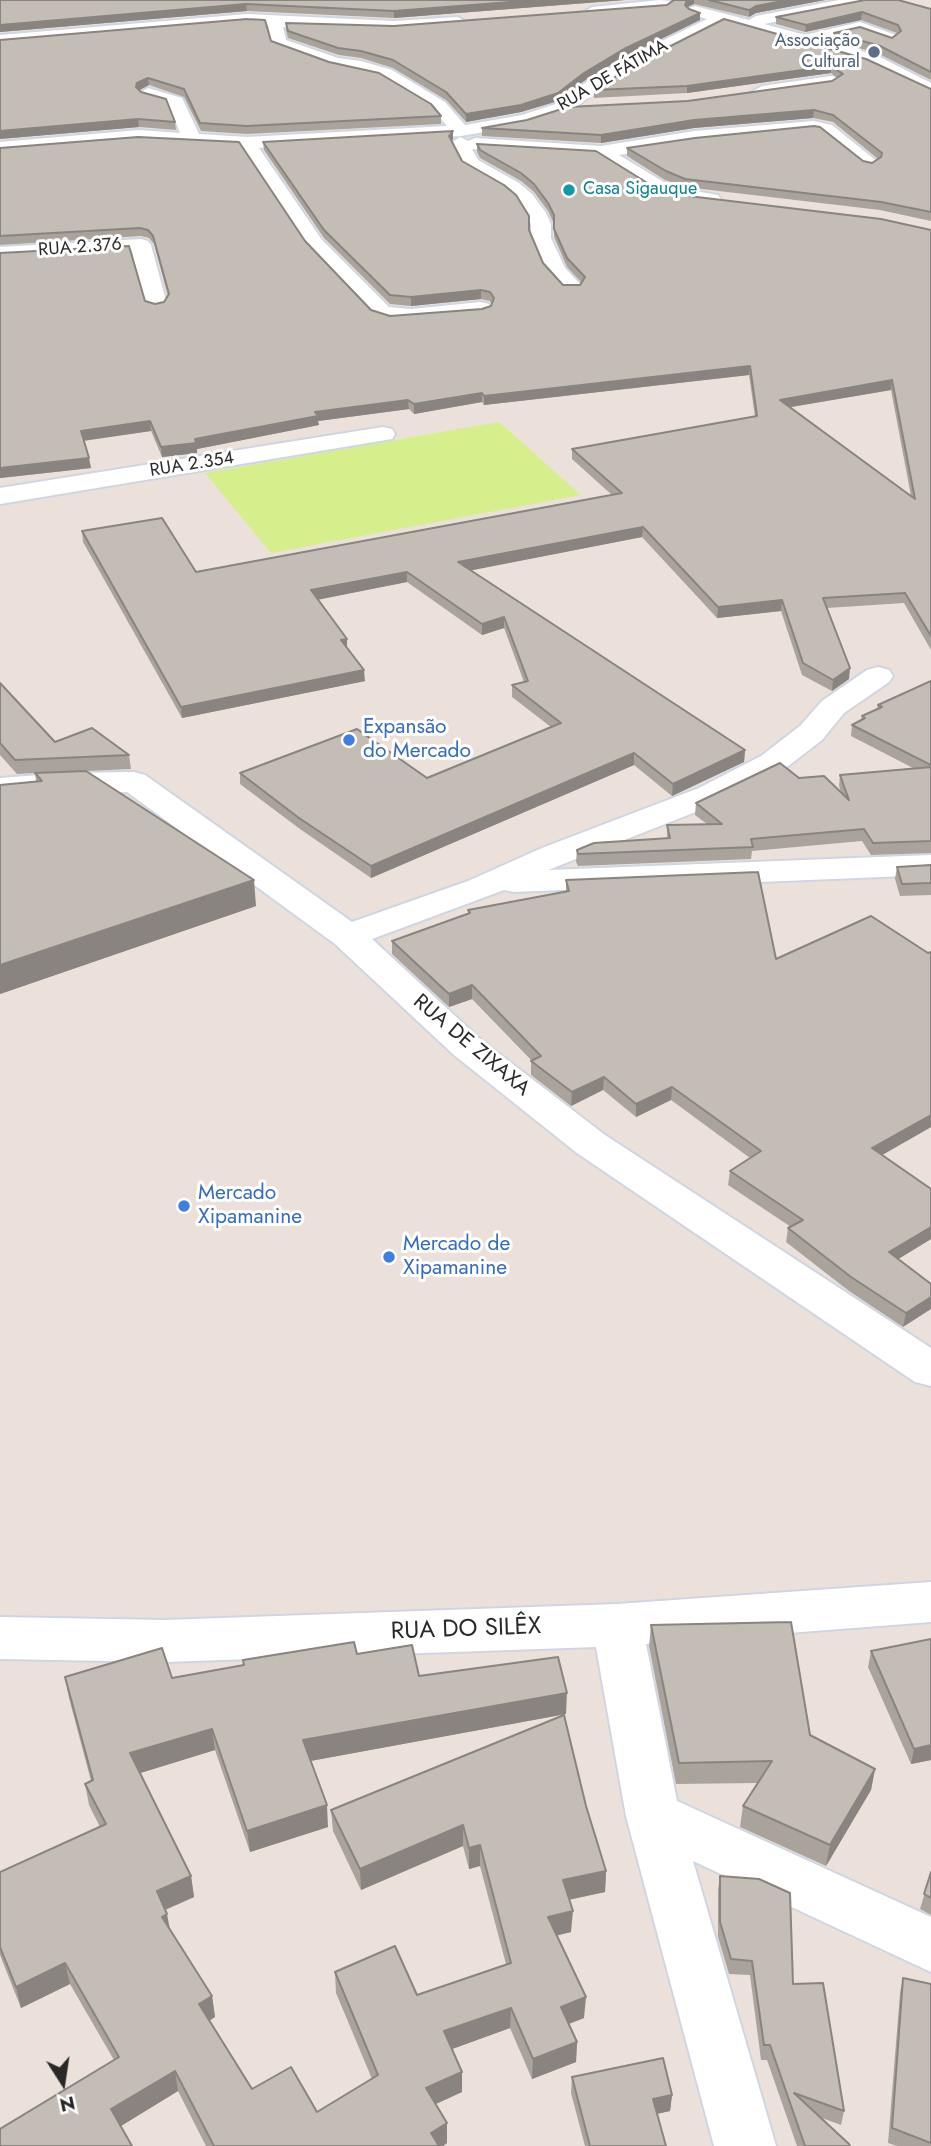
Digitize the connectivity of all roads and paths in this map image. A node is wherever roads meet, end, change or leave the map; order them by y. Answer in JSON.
{"nodes":[{"id":1,"x":719,"y":0,"type":"edge"},
{"id":2,"x":863,"y":0,"type":"edge"},
{"id":3,"x":660,"y":2,"type":"edge"},
{"id":4,"x":449,"y":10,"type":"edge"},
{"id":5,"x":691,"y":10,"type":"junction"},
{"id":6,"x":802,"y":12,"type":"junction"},
{"id":7,"x":570,"y":13,"type":"edge"},
{"id":8,"x":720,"y":19,"type":"junction"},
{"id":9,"x":278,"y":22,"type":"junction"},
{"id":10,"x":743,"y":24,"type":"junction"},
{"id":11,"x":834,"y":30,"type":"junction"},
{"id":12,"x":890,"y":38,"type":"edge"},
{"id":13,"x":805,"y":39,"type":"junction"},
{"id":14,"x":0,"y":40,"type":"edge"},
{"id":15,"x":898,"y":57,"type":"edge"},
{"id":16,"x":872,"y":60,"type":"junction"},
{"id":17,"x":831,"y":81,"type":"edge"},
{"id":18,"x":931,"y":90,"type":"edge"},
{"id":19,"x":148,"y":93,"type":"edge"},
{"id":20,"x":750,"y":93,"type":"edge"},
{"id":21,"x":565,"y":107,"type":"junction"},
{"id":22,"x":590,"y":107,"type":"edge"},
{"id":23,"x":461,"y":137,"type":"junction"},
{"id":24,"x":192,"y":139,"type":"junction"},
{"id":25,"x":247,"y":143,"type":"junction"},
{"id":26,"x":0,"y":148,"type":"edge"},
{"id":27,"x":601,"y":152,"type":"junction"},
{"id":28,"x":870,"y":163,"type":"edge"},
{"id":29,"x":734,"y":202,"type":"edge"},
{"id":30,"x":0,"y":253,"type":"edge"},
{"id":31,"x":571,"y":286,"type":"edge"},
{"id":32,"x":156,"y":304,"type":"edge"},
{"id":33,"x":481,"y":309,"type":"edge"},
{"id":34,"x":383,"y":434,"type":"dead end"},
{"id":35,"x":0,"y":496,"type":"edge"},
{"id":36,"x":878,"y":676,"type":"dead end"},
{"id":37,"x":0,"y":789,"type":"edge"},
{"id":38,"x":931,"y":864,"type":"edge"},
{"id":39,"x":480,"y":888,"type":"junction"},
{"id":40,"x":348,"y":936,"type":"junction"},
{"id":41,"x":931,"y":1370,"type":"edge"},
{"id":42,"x":931,"y":1602,"type":"edge"},
{"id":43,"x":617,"y":1625,"type":"junction"},
{"id":44,"x":0,"y":1638,"type":"edge"},
{"id":45,"x":653,"y":1816,"type":"junction"},
{"id":46,"x":931,"y":1945,"type":"edge"},
{"id":47,"x":745,"y":2146,"type":"edge"}],
"edges":[{"from":1,"to":5,"type":"street"},
{"from":2,"to":6,"type":"street"},
{"from":3,"to":5,"type":"street"},
{"from":3,"to":7,"type":"street"},
{"from":4,"to":9,"type":"street"},
{"from":5,"to":8,"type":"street"},
{"from":6,"to":10,"type":"street"},
{"from":6,"to":11,"type":"street"},
{"from":8,"to":10,"type":"street"},
{"from":8,"to":21,"type":"street","name":"RUA DE FÁTIMA"},
{"from":9,"to":14,"type":"street"},
{"from":9,"to":23,"type":"street"},
{"from":10,"to":13,"type":"street"},
{"from":11,"to":12,"type":"street"},
{"from":11,"to":13,"type":"street"},
{"from":13,"to":16,"type":"street"},
{"from":15,"to":16,"type":"street"},
{"from":16,"to":18,"type":"street"},
{"from":17,"to":20,"type":"street"},
{"from":19,"to":24,"type":"street"},
{"from":21,"to":22,"type":"street"},
{"from":21,"to":23,"type":"street","name":"RUA DE FÁTIMA"},
{"from":23,"to":25,"type":"street","name":"RUA DE FÁTIMA"},
{"from":23,"to":27,"type":"street"},
{"from":23,"to":31,"type":"street"},
{"from":24,"to":25,"type":"street","name":"RUA DE FÁTIMA"},
{"from":24,"to":26,"type":"street","name":"RUA DE FÁTIMA"},
{"from":25,"to":33,"type":"street"},
{"from":27,"to":28,"type":"street"},
{"from":27,"to":29,"type":"street"},
{"from":30,"to":32,"type":"street","name":"RUA 2.376"},
{"from":34,"to":35,"type":"street","name":"RUA 2.354"},
{"from":36,"to":39,"type":"street"},
{"from":37,"to":40,"type":"street","name":"RUA DE ZIXAXA"},
{"from":38,"to":39,"type":"street"},
{"from":39,"to":40,"type":"street"},
{"from":40,"to":41,"type":"street","name":"RUA DE ZIXAXA"},
{"from":42,"to":43,"type":"street","name":"RUA DO SILÊX"},
{"from":43,"to":44,"type":"street","name":"RUA DO SILÊX"},
{"from":43,"to":45,"type":"street"},
{"from":45,"to":46,"type":"street"},
{"from":45,"to":47,"type":"street"}]}
